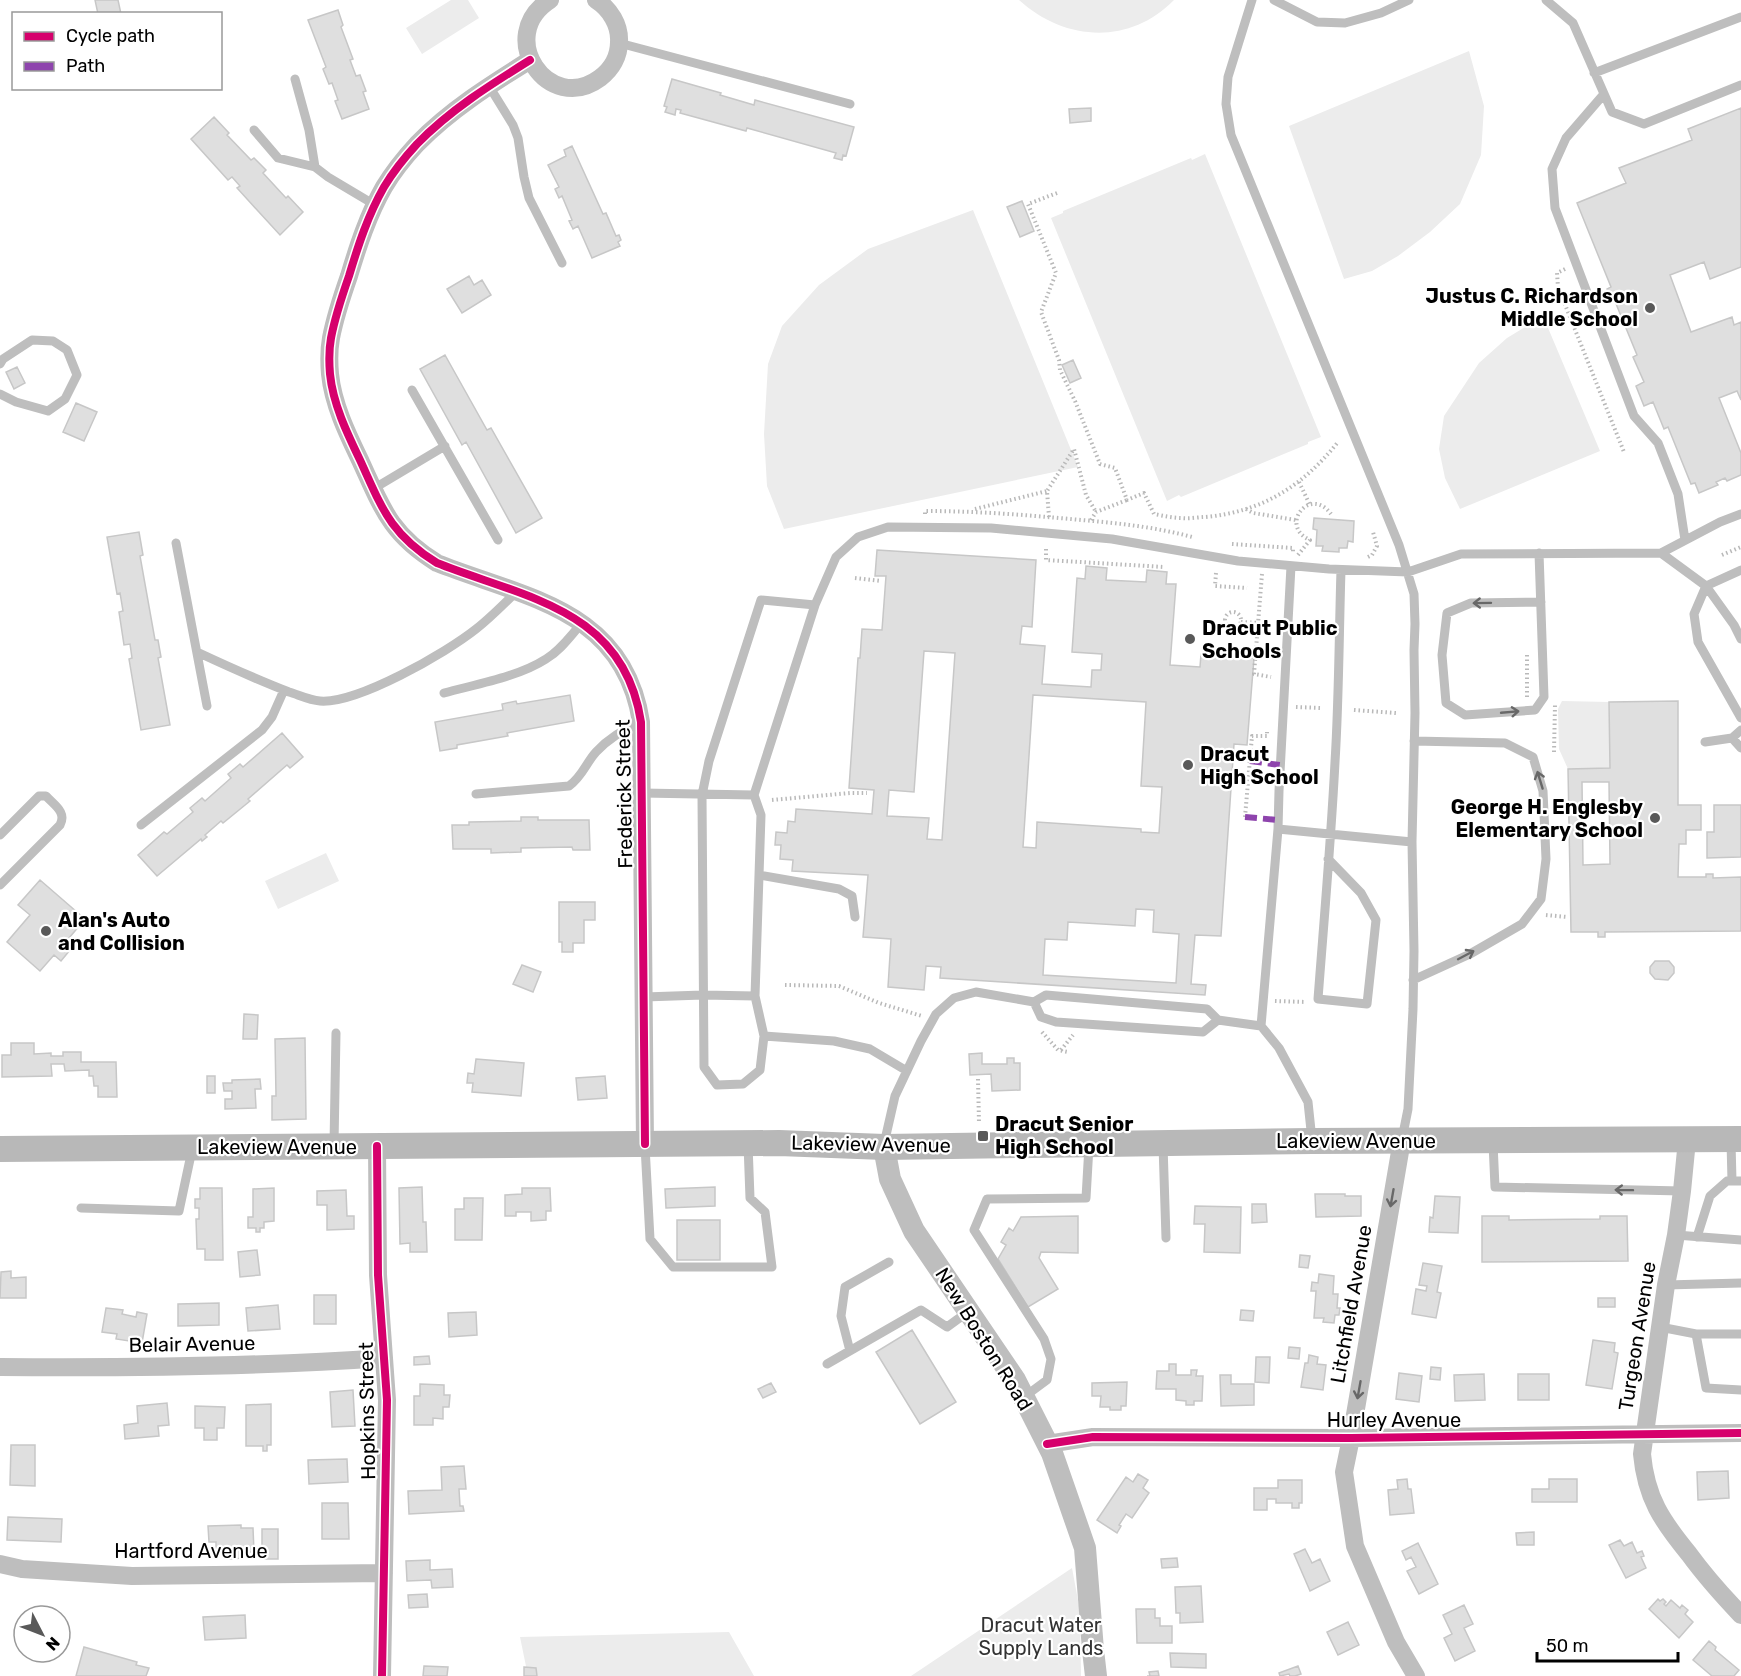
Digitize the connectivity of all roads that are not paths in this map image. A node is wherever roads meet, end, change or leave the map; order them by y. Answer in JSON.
{"nodes":[{"id":1,"x":550,"y":0,"type":"edge"},
{"id":2,"x":596,"y":0,"type":"edge"},
{"id":3,"x":1252,"y":0,"type":"edge"},
{"id":4,"x":1274,"y":0,"type":"edge"},
{"id":5,"x":1408,"y":0,"type":"edge"},
{"id":6,"x":1546,"y":0,"type":"edge"},
{"id":7,"x":1741,"y":17,"type":"edge"},
{"id":8,"x":619,"y":43,"type":"junction"},
{"id":9,"x":530,"y":60,"type":"junction"},
{"id":10,"x":1594,"y":73,"type":"junction"},
{"id":11,"x":295,"y":80,"type":"dead end"},
{"id":12,"x":1741,"y":85,"type":"edge"},
{"id":13,"x":489,"y":86,"type":"junction"},
{"id":14,"x":1604,"y":94,"type":"junction"},
{"id":15,"x":850,"y":104,"type":"dead end"},
{"id":16,"x":254,"y":130,"type":"dead end"},
{"id":17,"x":315,"y":167,"type":"junction"},
{"id":18,"x":375,"y":205,"type":"junction"},
{"id":19,"x":562,"y":263,"type":"dead end"},
{"id":20,"x":0,"y":364,"type":"edge"},
{"id":21,"x":412,"y":390,"type":"dead end"},
{"id":22,"x":0,"y":394,"type":"edge"},
{"id":23,"x":445,"y":446,"type":"junction"},
{"id":24,"x":373,"y":489,"type":"junction"},
{"id":25,"x":1741,"y":514,"type":"edge"},
{"id":26,"x":498,"y":540,"type":"dead end"},
{"id":27,"x":1685,"y":540,"type":"junction"},
{"id":28,"x":176,"y":543,"type":"dead end"},
{"id":29,"x":1539,"y":553,"type":"junction"},
{"id":30,"x":1661,"y":553,"type":"junction"},
{"id":31,"x":1291,"y":566,"type":"junction"},
{"id":32,"x":1341,"y":570,"type":"junction"},
{"id":33,"x":1741,"y":570,"type":"edge"},
{"id":34,"x":1408,"y":572,"type":"junction"},
{"id":35,"x":1706,"y":586,"type":"junction"},
{"id":36,"x":516,"y":592,"type":"junction"},
{"id":37,"x":1541,"y":602,"type":"junction"},
{"id":38,"x":814,"y":605,"type":"junction"},
{"id":39,"x":582,"y":622,"type":"junction"},
{"id":40,"x":1741,"y":639,"type":"edge"},
{"id":41,"x":196,"y":652,"type":"junction"},
{"id":42,"x":284,"y":690,"type":"junction"},
{"id":43,"x":444,"y":693,"type":"dead end"},
{"id":44,"x":207,"y":706,"type":"dead end"},
{"id":45,"x":1741,"y":718,"type":"edge"},
{"id":46,"x":641,"y":722,"type":"junction"},
{"id":47,"x":1741,"y":730,"type":"edge"},
{"id":48,"x":1732,"y":738,"type":"junction"},
{"id":49,"x":1414,"y":741,"type":"junction"},
{"id":50,"x":1705,"y":742,"type":"dead end"},
{"id":51,"x":1741,"y":748,"type":"edge"},
{"id":52,"x":642,"y":793,"type":"junction"},
{"id":53,"x":476,"y":794,"type":"dead end"},
{"id":54,"x":702,"y":795,"type":"junction"},
{"id":55,"x":754,"y":795,"type":"junction"},
{"id":56,"x":141,"y":825,"type":"dead end"},
{"id":57,"x":1278,"y":829,"type":"junction"},
{"id":58,"x":1330,"y":834,"type":"junction"},
{"id":59,"x":0,"y":835,"type":"edge"},
{"id":60,"x":1412,"y":842,"type":"junction"},
{"id":61,"x":1328,"y":859,"type":"junction"},
{"id":62,"x":759,"y":875,"type":"junction"},
{"id":63,"x":0,"y":885,"type":"edge"},
{"id":64,"x":855,"y":917,"type":"dead end"},
{"id":65,"x":1413,"y":980,"type":"junction"},
{"id":66,"x":703,"y":995,"type":"junction"},
{"id":67,"x":755,"y":996,"type":"junction"},
{"id":68,"x":644,"y":997,"type":"junction"},
{"id":69,"x":1034,"y":1002,"type":"junction"},
{"id":70,"x":1218,"y":1020,"type":"junction"},
{"id":71,"x":1261,"y":1026,"type":"junction"},
{"id":72,"x":336,"y":1033,"type":"dead end"},
{"id":73,"x":764,"y":1036,"type":"junction"},
{"id":74,"x":907,"y":1071,"type":"junction"},
{"id":75,"x":1736,"y":1139,"type":"edge"},
{"id":76,"x":1402,"y":1140,"type":"junction"},
{"id":77,"x":1687,"y":1140,"type":"junction"},
{"id":78,"x":1312,"y":1141,"type":"junction"},
{"id":79,"x":1493,"y":1141,"type":"junction"},
{"id":80,"x":1163,"y":1143,"type":"junction"},
{"id":81,"x":645,"y":1144,"type":"junction"},
{"id":82,"x":748,"y":1144,"type":"junction"},
{"id":83,"x":1090,"y":1144,"type":"junction"},
{"id":84,"x":334,"y":1146,"type":"junction"},
{"id":85,"x":377,"y":1146,"type":"junction"},
{"id":86,"x":884,"y":1147,"type":"junction"},
{"id":87,"x":192,"y":1148,"type":"junction"},
{"id":88,"x":0,"y":1149,"type":"edge"},
{"id":89,"x":1737,"y":1181,"type":"edge"},
{"id":90,"x":1683,"y":1191,"type":"junction"},
{"id":91,"x":81,"y":1208,"type":"dead end"},
{"id":92,"x":1676,"y":1235,"type":"junction"},
{"id":93,"x":1697,"y":1237,"type":"junction"},
{"id":94,"x":1166,"y":1238,"type":"dead end"},
{"id":95,"x":1741,"y":1240,"type":"edge"},
{"id":96,"x":889,"y":1263,"type":"dead end"},
{"id":97,"x":1741,"y":1283,"type":"edge"},
{"id":98,"x":1666,"y":1285,"type":"junction"},
{"id":99,"x":969,"y":1311,"type":"junction"},
{"id":100,"x":1660,"y":1327,"type":"junction"},
{"id":101,"x":1696,"y":1334,"type":"junction"},
{"id":102,"x":1741,"y":1334,"type":"edge"},
{"id":103,"x":850,"y":1351,"type":"junction"},
{"id":104,"x":384,"y":1358,"type":"junction"},
{"id":105,"x":827,"y":1364,"type":"dead end"},
{"id":106,"x":0,"y":1367,"type":"edge"},
{"id":107,"x":1741,"y":1390,"type":"edge"},
{"id":108,"x":1023,"y":1398,"type":"junction"},
{"id":109,"x":1741,"y":1433,"type":"edge"},
{"id":110,"x":1645,"y":1434,"type":"junction"},
{"id":111,"x":1351,"y":1438,"type":"junction"},
{"id":112,"x":1047,"y":1444,"type":"junction"},
{"id":113,"x":0,"y":1564,"type":"edge"},
{"id":114,"x":384,"y":1573,"type":"junction"},
{"id":115,"x":1741,"y":1615,"type":"edge"},
{"id":116,"x":382,"y":1676,"type":"edge"},
{"id":117,"x":1096,"y":1676,"type":"edge"},
{"id":118,"x":1416,"y":1676,"type":"edge"}],
"edges":[{"from":1,"to":9,"type":"street"},
{"from":2,"to":8,"type":"street"},
{"from":3,"to":34,"type":"lane"},
{"from":4,"to":5,"type":"lane"},
{"from":6,"to":10,"type":"lane"},
{"from":7,"to":10,"type":"lane"},
{"from":8,"to":9,"type":"street"},
{"from":8,"to":15,"type":"lane"},
{"from":9,"to":13,"type":"street","name":"Frederick Street"},
{"from":10,"to":14,"type":"lane"},
{"from":11,"to":17,"type":"lane"},
{"from":12,"to":14,"type":"lane"},
{"from":13,"to":18,"type":"street","name":"Frederick Street"},
{"from":13,"to":19,"type":"lane"},
{"from":14,"to":27,"type":"lane"},
{"from":16,"to":17,"type":"lane"},
{"from":17,"to":18,"type":"lane"},
{"from":18,"to":24,"type":"street","name":"Frederick Street"},
{"from":20,"to":22,"type":"lane"},
{"from":21,"to":23,"type":"lane"},
{"from":23,"to":24,"type":"lane"},
{"from":23,"to":26,"type":"lane"},
{"from":24,"to":36,"type":"street","name":"Frederick Street"},
{"from":25,"to":27,"type":"lane"},
{"from":27,"to":30,"type":"lane"},
{"from":28,"to":41,"type":"lane"},
{"from":29,"to":30,"type":"lane"},
{"from":29,"to":34,"type":"lane"},
{"from":29,"to":37,"type":"lane"},
{"from":30,"to":35,"type":"lane"},
{"from":31,"to":32,"type":"lane"},
{"from":31,"to":38,"type":"lane"},
{"from":31,"to":57,"type":"lane"},
{"from":32,"to":34,"type":"lane"},
{"from":32,"to":58,"type":"lane"},
{"from":33,"to":35,"type":"lane"},
{"from":34,"to":49,"type":"lane"},
{"from":35,"to":40,"type":"lane"},
{"from":35,"to":45,"type":"lane"},
{"from":36,"to":39,"type":"street","name":"Frederick Street"},
{"from":36,"to":42,"type":"lane"},
{"from":37,"to":37,"type":"lane","one_way":true},
{"from":38,"to":54,"type":"lane"},
{"from":38,"to":55,"type":"lane"},
{"from":39,"to":43,"type":"lane"},
{"from":39,"to":46,"type":"street","name":"Frederick Street"},
{"from":41,"to":42,"type":"lane"},
{"from":41,"to":44,"type":"lane"},
{"from":42,"to":56,"type":"lane"},
{"from":46,"to":52,"type":"street","name":"Frederick Street"},
{"from":46,"to":53,"type":"lane"},
{"from":47,"to":48,"type":"lane"},
{"from":48,"to":50,"type":"lane"},
{"from":48,"to":51,"type":"lane"},
{"from":49,"to":60,"type":"lane"},
{"from":65,"to":49,"type":"lane","one_way":true},
{"from":52,"to":54,"type":"lane"},
{"from":52,"to":68,"type":"street","name":"Frederick Street"},
{"from":54,"to":55,"type":"lane"},
{"from":54,"to":66,"type":"lane"},
{"from":55,"to":62,"type":"lane"},
{"from":57,"to":58,"type":"lane"},
{"from":57,"to":71,"type":"lane"},
{"from":58,"to":60,"type":"lane"},
{"from":58,"to":61,"type":"lane"},
{"from":59,"to":63,"type":"lane"},
{"from":60,"to":65,"type":"lane"},
{"from":61,"to":61,"type":"lane"},
{"from":62,"to":64,"type":"lane"},
{"from":62,"to":67,"type":"lane"},
{"from":65,"to":76,"type":"lane"},
{"from":66,"to":67,"type":"lane"},
{"from":66,"to":68,"type":"lane"},
{"from":66,"to":73,"type":"lane"},
{"from":67,"to":73,"type":"lane"},
{"from":68,"to":81,"type":"street","name":"Frederick Street"},
{"from":69,"to":70,"type":"lane"},
{"from":69,"to":70,"type":"lane"},
{"from":69,"to":74,"type":"lane"},
{"from":70,"to":71,"type":"lane"},
{"from":71,"to":78,"type":"lane"},
{"from":72,"to":84,"type":"lane"},
{"from":73,"to":74,"type":"lane"},
{"from":74,"to":86,"type":"lane"},
{"from":75,"to":77,"type":"main road","name":"Lakeview Avenue"},
{"from":75,"to":89,"type":"lane"},
{"from":76,"to":78,"type":"main road","name":"Lakeview Avenue"},
{"from":76,"to":79,"type":"main road","name":"Lakeview Avenue"},
{"from":76,"to":111,"type":"street","name":"Litchfield Avenue","one_way":true},
{"from":77,"to":79,"type":"main road","name":"Lakeview Avenue"},
{"from":77,"to":90,"type":"street","name":"Turgeon Avenue"},
{"from":78,"to":80,"type":"main road","name":"Lakeview Avenue"},
{"from":90,"to":79,"type":"lane","one_way":true},
{"from":80,"to":83,"type":"main road","name":"Lakeview Avenue"},
{"from":80,"to":94,"type":"lane"},
{"from":81,"to":82,"type":"main road","name":"Lakeview Avenue"},
{"from":81,"to":82,"type":"lane"},
{"from":81,"to":85,"type":"main road","name":"Lakeview Avenue"},
{"from":82,"to":86,"type":"main road","name":"Lakeview Avenue"},
{"from":83,"to":86,"type":"main road","name":"Lakeview Avenue"},
{"from":83,"to":108,"type":"lane"},
{"from":84,"to":85,"type":"main road","name":"Lakeview Avenue"},
{"from":84,"to":87,"type":"main road","name":"Lakeview Avenue"},
{"from":85,"to":104,"type":"street","name":"Hopkins Street"},
{"from":86,"to":99,"type":"street","name":"New Boston Road"},
{"from":87,"to":88,"type":"main road","name":"Lakeview Avenue"},
{"from":87,"to":91,"type":"lane"},
{"from":89,"to":93,"type":"lane"},
{"from":90,"to":92,"type":"street","name":"Turgeon Avenue"},
{"from":92,"to":93,"type":"lane"},
{"from":92,"to":98,"type":"street","name":"Turgeon Avenue"},
{"from":93,"to":95,"type":"lane"},
{"from":96,"to":103,"type":"lane"},
{"from":97,"to":98,"type":"lane"},
{"from":98,"to":100,"type":"street","name":"Turgeon Avenue"},
{"from":99,"to":103,"type":"lane"},
{"from":99,"to":108,"type":"street","name":"New Boston Road"},
{"from":100,"to":101,"type":"lane"},
{"from":100,"to":110,"type":"street","name":"Turgeon Avenue"},
{"from":101,"to":102,"type":"lane"},
{"from":101,"to":107,"type":"lane"},
{"from":103,"to":105,"type":"lane"},
{"from":104,"to":106,"type":"street","name":"Belair Avenue"},
{"from":104,"to":114,"type":"street","name":"Hopkins Street"},
{"from":108,"to":112,"type":"street","name":"New Boston Road"},
{"from":109,"to":110,"type":"street","name":"Hurley Avenue"},
{"from":110,"to":111,"type":"street","name":"Hurley Avenue"},
{"from":110,"to":115,"type":"street","name":"Turgeon Avenue"},
{"from":111,"to":112,"type":"street","name":"Hurley Avenue"},
{"from":111,"to":118,"type":"street","name":"Litchfield Avenue"},
{"from":112,"to":117,"type":"street","name":"New Boston Road"},
{"from":113,"to":114,"type":"street","name":"Hartford Avenue"},
{"from":114,"to":116,"type":"street","name":"Hopkins Street"}]}
